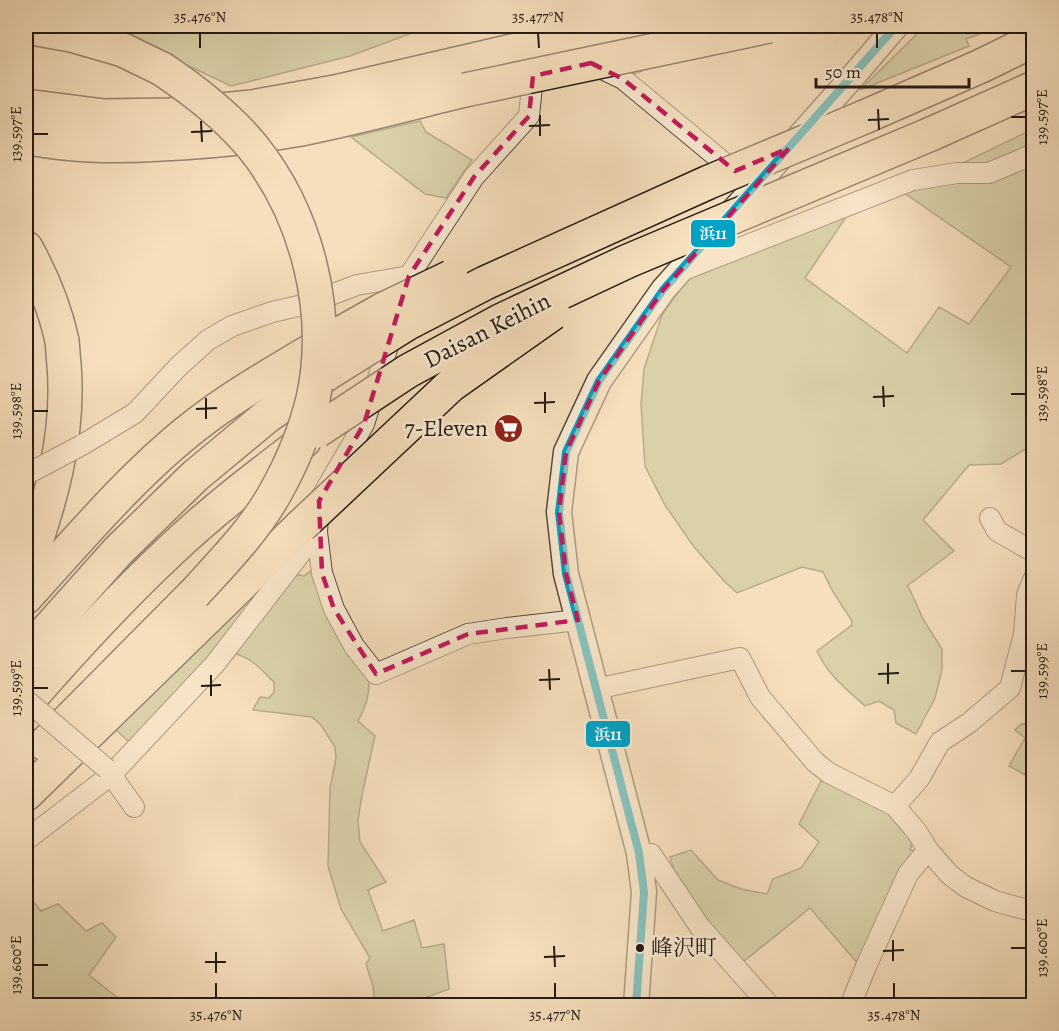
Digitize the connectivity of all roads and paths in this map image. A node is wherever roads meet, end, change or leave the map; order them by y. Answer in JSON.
{"nodes":[{"id":1,"x":620,"y":26,"type":"edge"},
{"id":2,"x":644,"y":26,"type":"edge"},
{"id":3,"x":769,"y":26,"type":"edge"},
{"id":4,"x":896,"y":26,"type":"edge"},
{"id":5,"x":26,"y":27,"type":"edge"},
{"id":6,"x":1034,"y":40,"type":"edge"},
{"id":7,"x":461,"y":77,"type":"junction"},
{"id":8,"x":631,"y":86,"type":"junction"},
{"id":9,"x":1034,"y":88,"type":"edge"},
{"id":10,"x":26,"y":106,"type":"edge"},
{"id":11,"x":26,"y":137,"type":"edge"},
{"id":12,"x":1034,"y":154,"type":"edge"},
{"id":13,"x":709,"y":182,"type":"junction"},
{"id":14,"x":754,"y":188,"type":"junction"},
{"id":15,"x":26,"y":248,"type":"edge"},
{"id":16,"x":628,"y":261,"type":"junction"},
{"id":17,"x":681,"y":271,"type":"junction"},
{"id":18,"x":409,"y":276,"type":"junction"},
{"id":19,"x":28,"y":473,"type":"edge"},
{"id":20,"x":990,"y":518,"type":"dead end"},
{"id":21,"x":309,"y":529,"type":"junction"},
{"id":22,"x":1034,"y":552,"type":"edge"},
{"id":23,"x":26,"y":570,"type":"edge"},
{"id":24,"x":1034,"y":578,"type":"edge"},
{"id":25,"x":26,"y":597,"type":"edge"},
{"id":26,"x":578,"y":620,"type":"junction"},
{"id":27,"x":26,"y":654,"type":"edge"},
{"id":28,"x":596,"y":689,"type":"junction"},
{"id":29,"x":26,"y":701,"type":"edge"},
{"id":30,"x":26,"y":763,"type":"edge"},
{"id":31,"x":109,"y":772,"type":"junction"},
{"id":32,"x":26,"y":794,"type":"edge"},
{"id":33,"x":895,"y":806,"type":"junction"},
{"id":34,"x":134,"y":807,"type":"dead end"},
{"id":35,"x":26,"y":840,"type":"edge"},
{"id":36,"x":928,"y":850,"type":"junction"},
{"id":37,"x":639,"y":853,"type":"junction"},
{"id":38,"x":1034,"y":910,"type":"edge"},
{"id":39,"x":636,"y":1005,"type":"edge"},
{"id":40,"x":770,"y":1005,"type":"edge"},
{"id":41,"x":850,"y":1005,"type":"edge"}],
"edges":[{"from":1,"to":7,"type":"highway"},
{"from":2,"to":8,"type":"street"},
{"from":3,"to":7,"type":"highway","bridge":true},
{"from":4,"to":14,"type":"street"},
{"from":5,"to":30,"type":"highway","bridge":true},
{"from":6,"to":13,"type":"highway","name":"Daisan Keihin","bridge":true},
{"from":7,"to":10,"type":"highway"},
{"from":7,"to":11,"type":"highway"},
{"from":8,"to":14,"type":"street"},
{"from":8,"to":18,"type":"street"},
{"from":9,"to":16,"type":"highway","name":"Daisan Keihin","bridge":true},
{"from":12,"to":17,"type":"street"},
{"from":13,"to":25,"type":"highway","bridge":true},
{"from":13,"to":27,"type":"highway","name":"Daisan Keihin","bridge":true},
{"from":14,"to":17,"type":"street"},
{"from":15,"to":23,"type":"highway"},
{"from":16,"to":21,"type":"highway","bridge":true},
{"from":16,"to":29,"type":"highway","name":"Daisan Keihin","bridge":true},
{"from":17,"to":26,"type":"street"},
{"from":18,"to":19,"type":"street","bridge":true},
{"from":18,"to":21,"type":"street"},
{"from":20,"to":22,"type":"street"},
{"from":21,"to":26,"type":"street"},
{"from":21,"to":31,"type":"street"},
{"from":21,"to":32,"type":"highway"},
{"from":24,"to":33,"type":"street"},
{"from":26,"to":28,"type":"street"},
{"from":28,"to":33,"type":"street"},
{"from":28,"to":37,"type":"street"},
{"from":29,"to":31,"type":"street","bridge":true},
{"from":31,"to":34,"type":"street"},
{"from":31,"to":35,"type":"street"},
{"from":33,"to":36,"type":"street"},
{"from":36,"to":38,"type":"street"},
{"from":36,"to":41,"type":"street"},
{"from":37,"to":39,"type":"street"},
{"from":37,"to":40,"type":"street"}]}
